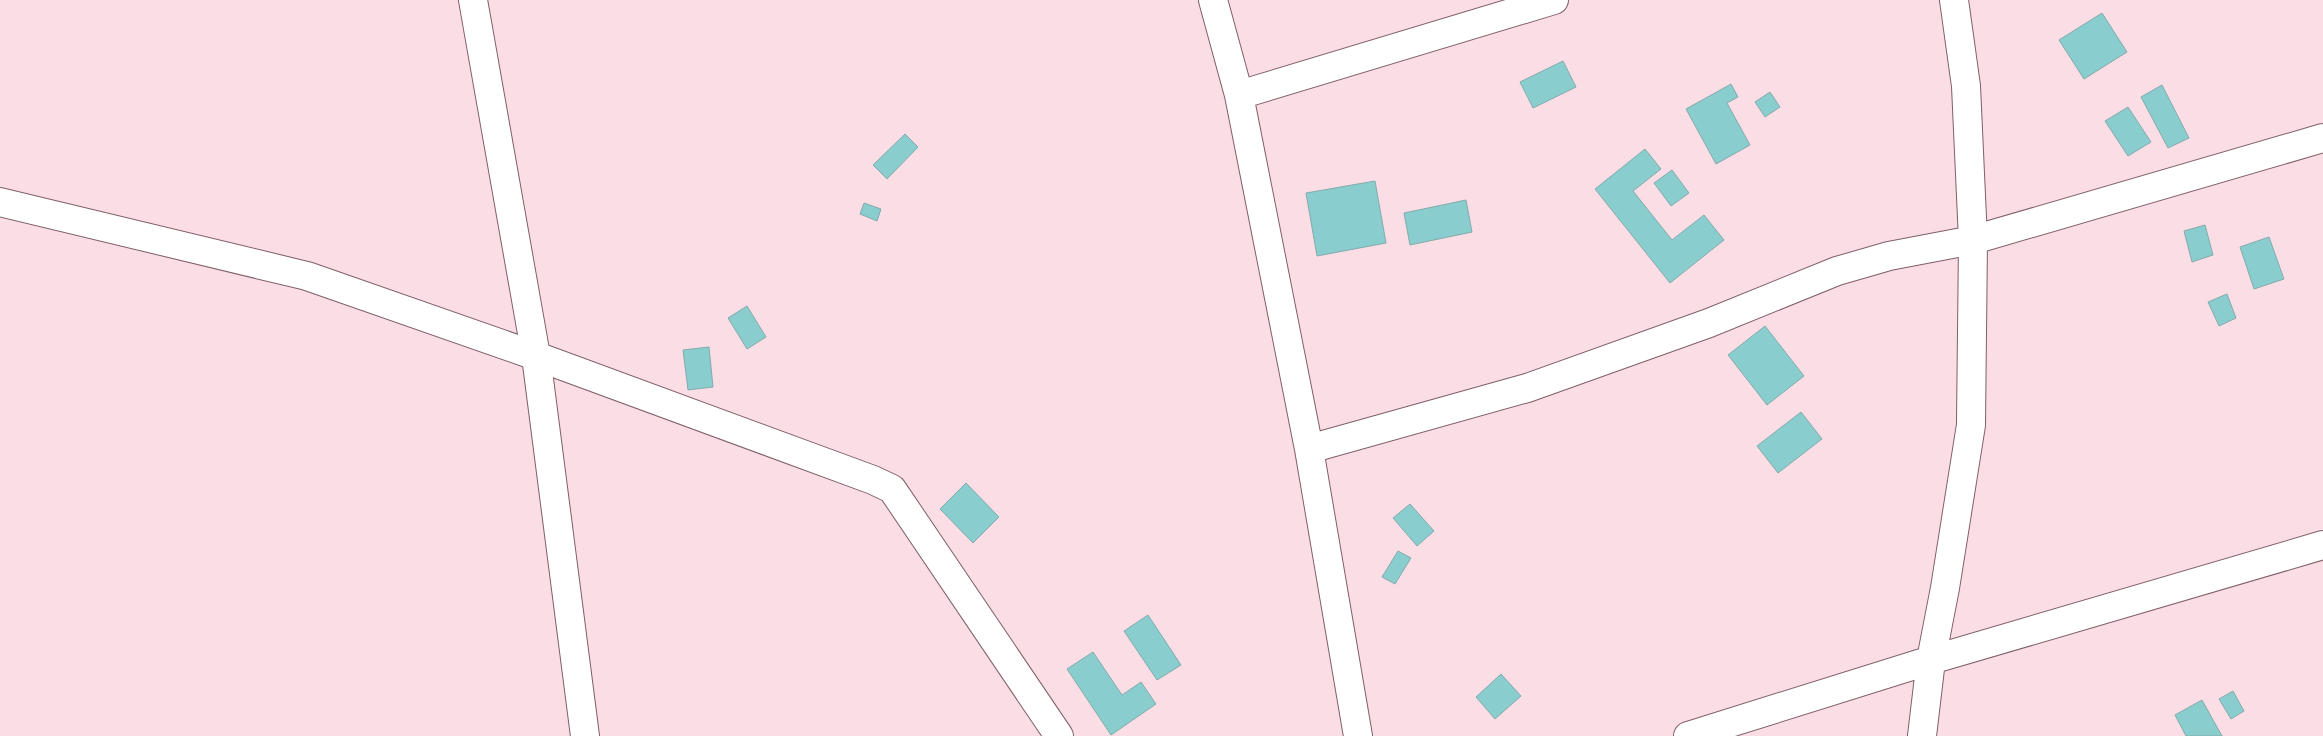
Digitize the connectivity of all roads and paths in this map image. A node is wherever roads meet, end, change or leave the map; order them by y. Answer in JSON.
{"nodes":[{"id":1,"x":473,"y":0,"type":"edge"},
{"id":2,"x":1213,"y":0,"type":"edge"},
{"id":3,"x":1554,"y":0,"type":"edge"},
{"id":4,"x":1954,"y":0,"type":"edge"},
{"id":5,"x":1239,"y":95,"type":"junction"},
{"id":6,"x":2323,"y":138,"type":"edge"},
{"id":7,"x":0,"y":202,"type":"edge"},
{"id":8,"x":1973,"y":240,"type":"junction"},
{"id":9,"x":536,"y":356,"type":"junction"},
{"id":10,"x":1309,"y":449,"type":"junction"},
{"id":11,"x":2323,"y":545,"type":"edge"},
{"id":12,"x":1931,"y":660,"type":"junction"},
{"id":13,"x":585,"y":736,"type":"edge"},
{"id":14,"x":1059,"y":736,"type":"edge"},
{"id":15,"x":1358,"y":736,"type":"edge"},
{"id":16,"x":1688,"y":736,"type":"edge"},
{"id":17,"x":1922,"y":736,"type":"edge"}],
"edges":[{"from":1,"to":9,"type":"street"},
{"from":2,"to":5,"type":"street"},
{"from":3,"to":5,"type":"street"},
{"from":4,"to":8,"type":"street"},
{"from":5,"to":10,"type":"street"},
{"from":6,"to":8,"type":"street"},
{"from":7,"to":9,"type":"street"},
{"from":8,"to":10,"type":"street"},
{"from":8,"to":12,"type":"street"},
{"from":9,"to":13,"type":"street"},
{"from":9,"to":14,"type":"street"},
{"from":10,"to":15,"type":"street"},
{"from":11,"to":12,"type":"street"},
{"from":12,"to":16,"type":"street"},
{"from":12,"to":17,"type":"street"}]}
